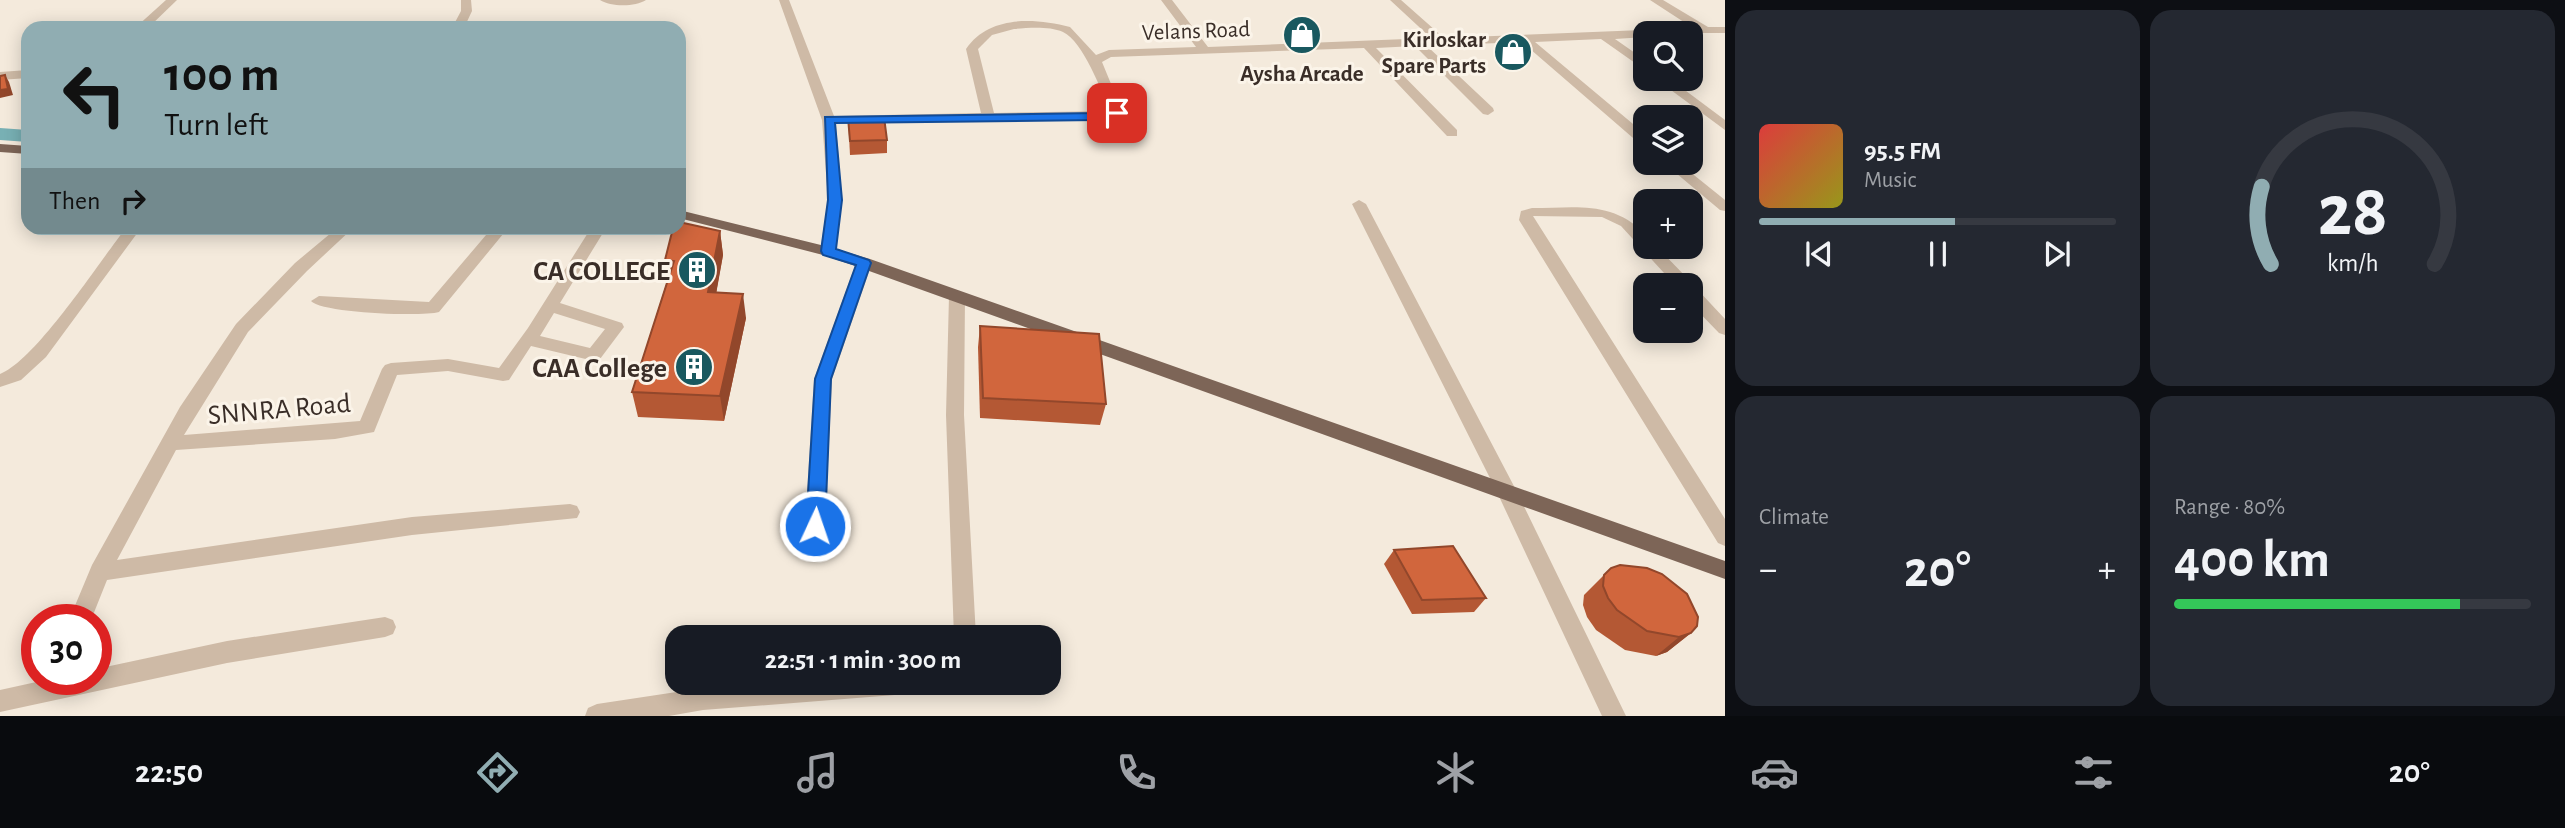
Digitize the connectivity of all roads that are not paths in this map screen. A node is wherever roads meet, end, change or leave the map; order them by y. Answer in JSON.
{"nodes":[{"id":1,"x":173,"y":0,"type":"edge"},
{"id":2,"x":466,"y":0,"type":"edge"},
{"id":3,"x":604,"y":0,"type":"edge"},
{"id":4,"x":641,"y":0,"type":"edge"},
{"id":5,"x":784,"y":0,"type":"edge"},
{"id":6,"x":1166,"y":0,"type":"edge"},
{"id":7,"x":1395,"y":0,"type":"edge"},
{"id":8,"x":1655,"y":0,"type":"edge"},
{"id":9,"x":149,"y":21,"type":"edge"},
{"id":10,"x":462,"y":21,"type":"edge"},
{"id":11,"x":1725,"y":30,"type":"edge"},
{"id":12,"x":1703,"y":31,"type":"edge"},
{"id":13,"x":1706,"y":31,"type":"junction"},
{"id":14,"x":1633,"y":35,"type":"edge"},
{"id":15,"x":1604,"y":36,"type":"junction"},
{"id":16,"x":1525,"y":39,"type":"junction"},
{"id":17,"x":1443,"y":43,"type":"junction"},
{"id":18,"x":1419,"y":44,"type":"junction"},
{"id":19,"x":1368,"y":46,"type":"junction"},
{"id":20,"x":1205,"y":51,"type":"junction"},
{"id":21,"x":1633,"y":57,"type":"edge"},
{"id":22,"x":1095,"y":60,"type":"junction"},
{"id":23,"x":21,"y":74,"type":"edge"},
{"id":24,"x":0,"y":76,"type":"edge"},
{"id":25,"x":1678,"y":91,"type":"edge"},
{"id":26,"x":1488,"y":111,"type":"dead end"},
{"id":27,"x":989,"y":117,"type":"junction"},
{"id":28,"x":829,"y":120,"type":"junction"},
{"id":29,"x":1725,"y":126,"type":"edge"},
{"id":30,"x":1633,"y":131,"type":"edge"},
{"id":31,"x":1452,"y":133,"type":"dead end"},
{"id":32,"x":0,"y":148,"type":"edge"},
{"id":33,"x":21,"y":149,"type":"edge"},
{"id":34,"x":1686,"y":175,"type":"edge"},
{"id":35,"x":1359,"y":204,"type":"dead end"},
{"id":36,"x":1725,"y":207,"type":"edge"},
{"id":37,"x":686,"y":216,"type":"edge"},
{"id":38,"x":1633,"y":230,"type":"edge"},
{"id":39,"x":128,"y":235,"type":"edge"},
{"id":40,"x":337,"y":235,"type":"edge"},
{"id":41,"x":493,"y":235,"type":"edge"},
{"id":42,"x":594,"y":235,"type":"edge"},
{"id":43,"x":828,"y":251,"type":"junction"},
{"id":44,"x":1660,"y":259,"type":"edge"},
{"id":45,"x":864,"y":263,"type":"junction"},
{"id":46,"x":1673,"y":273,"type":"edge"},
{"id":47,"x":957,"y":296,"type":"junction"},
{"id":48,"x":319,"y":301,"type":"dead end"},
{"id":49,"x":1703,"y":305,"type":"edge"},
{"id":50,"x":547,"y":310,"type":"junction"},
{"id":51,"x":1725,"y":328,"type":"edge"},
{"id":52,"x":527,"y":338,"type":"junction"},
{"id":53,"x":0,"y":381,"type":"edge"},
{"id":54,"x":170,"y":443,"type":"junction"},
{"id":55,"x":1506,"y":490,"type":"junction"},
{"id":56,"x":570,"y":512,"type":"dead end"},
{"id":57,"x":815,"y":526,"type":"dead end"},
{"id":58,"x":1725,"y":537,"type":"edge"},
{"id":59,"x":1725,"y":570,"type":"edge"},
{"id":60,"x":100,"y":572,"type":"junction"},
{"id":61,"x":87,"y":604,"type":"edge"},
{"id":62,"x":964,"y":625,"type":"edge"},
{"id":63,"x":385,"y":628,"type":"dead end"},
{"id":64,"x":112,"y":673,"type":"edge"},
{"id":65,"x":21,"y":694,"type":"edge"},
{"id":66,"x":754,"y":695,"type":"edge"},
{"id":67,"x":0,"y":701,"type":"edge"},
{"id":68,"x":597,"y":716,"type":"edge"},
{"id":69,"x":1614,"y":716,"type":"edge"}],
"edges":[{"from":1,"to":9,"type":"street"},
{"from":2,"to":10,"type":"street"},
{"from":3,"to":4,"type":"street"},
{"from":5,"to":28,"type":"street"},
{"from":6,"to":20,"type":"street"},
{"from":7,"to":17,"type":"street"},
{"from":8,"to":13,"type":"street"},
{"from":11,"to":13,"type":"street"},
{"from":12,"to":13,"type":"street"},
{"from":14,"to":15,"type":"street","name":"Velans Road"},
{"from":15,"to":16,"type":"street","name":"Velans Road"},
{"from":15,"to":21,"type":"street"},
{"from":16,"to":17,"type":"street","name":"Velans Road"},
{"from":16,"to":30,"type":"street"},
{"from":17,"to":18,"type":"street","name":"Velans Road"},
{"from":18,"to":19,"type":"street","name":"Velans Road"},
{"from":18,"to":26,"type":"street"},
{"from":19,"to":20,"type":"street","name":"Velans Road"},
{"from":19,"to":31,"type":"street"},
{"from":20,"to":22,"type":"street","name":"Velans Road"},
{"from":22,"to":27,"type":"street"},
{"from":22,"to":27,"type":"street"},
{"from":23,"to":24,"type":"street"},
{"from":25,"to":29,"type":"street"},
{"from":27,"to":28,"type":"street"},
{"from":28,"to":43,"type":"street"},
{"from":32,"to":33,"type":"main road"},
{"from":34,"to":36,"type":"street"},
{"from":35,"to":55,"type":"street"},
{"from":37,"to":43,"type":"main road"},
{"from":38,"to":58,"type":"street"},
{"from":39,"to":53,"type":"street"},
{"from":40,"to":54,"type":"street"},
{"from":41,"to":48,"type":"street"},
{"from":42,"to":50,"type":"street"},
{"from":43,"to":45,"type":"main road"},
{"from":44,"to":46,"type":"street"},
{"from":45,"to":47,"type":"main road"},
{"from":45,"to":57,"type":"street"},
{"from":47,"to":55,"type":"main road"},
{"from":47,"to":62,"type":"street"},
{"from":49,"to":51,"type":"street"},
{"from":50,"to":52,"type":"street"},
{"from":50,"to":52,"type":"street"},
{"from":52,"to":54,"type":"street","name":"SNNRA Road"},
{"from":54,"to":60,"type":"street"},
{"from":55,"to":59,"type":"main road"},
{"from":55,"to":69,"type":"street"},
{"from":56,"to":60,"type":"street"},
{"from":60,"to":61,"type":"street"},
{"from":63,"to":64,"type":"street"},
{"from":65,"to":67,"type":"street"},
{"from":66,"to":68,"type":"street"}]}
